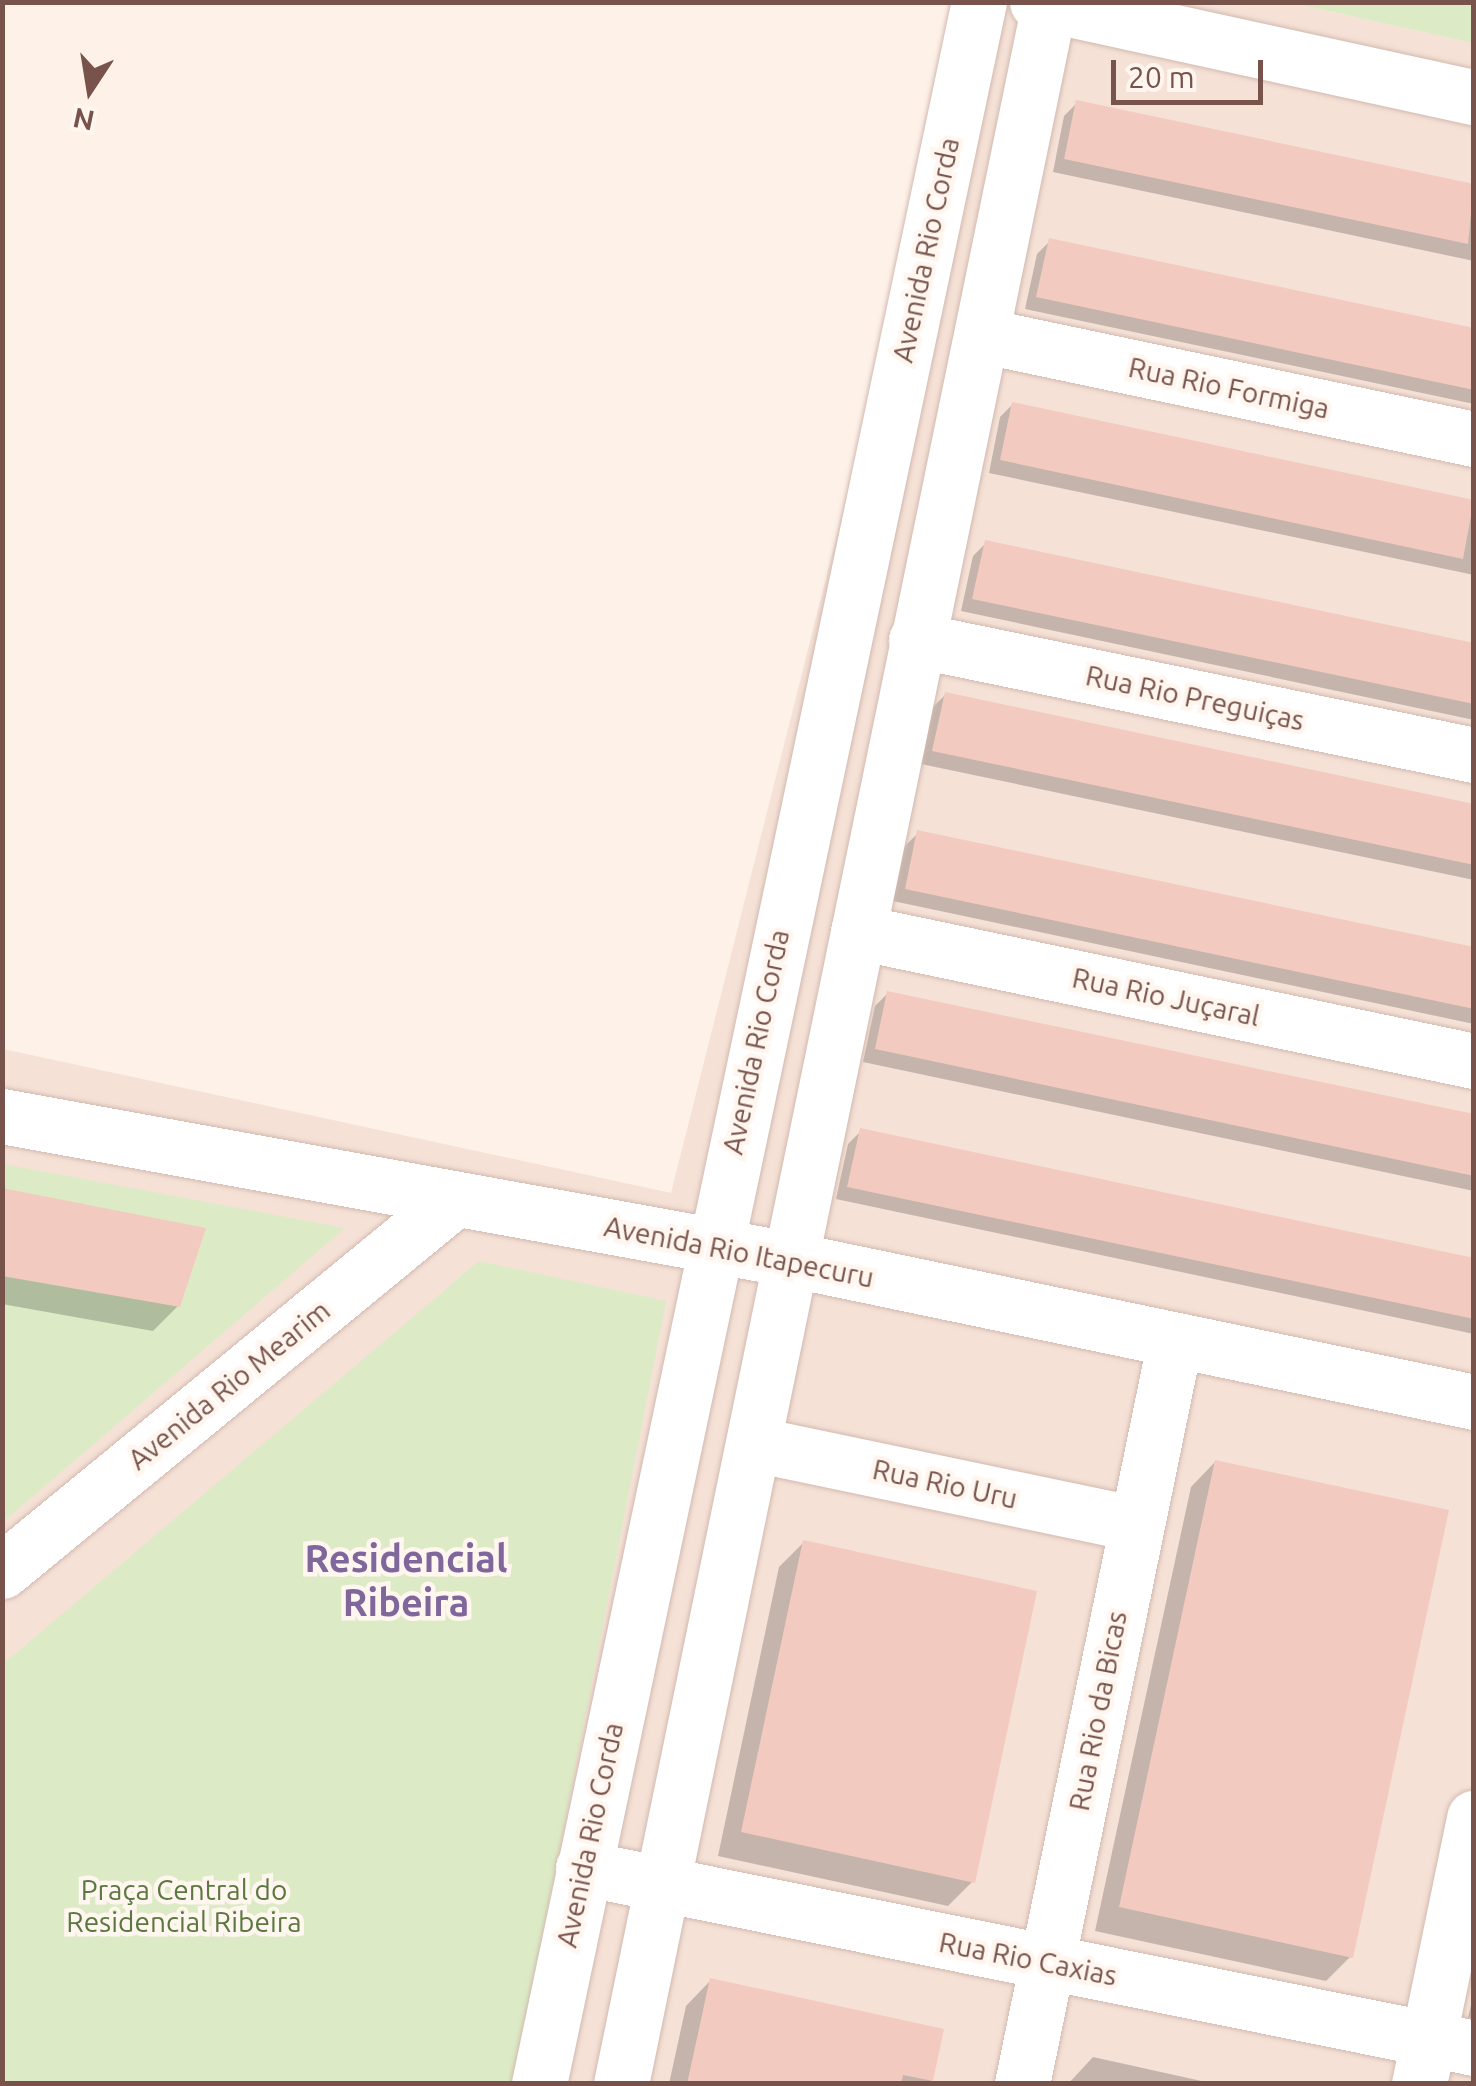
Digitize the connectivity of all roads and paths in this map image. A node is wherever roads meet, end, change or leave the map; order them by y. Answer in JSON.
{"nodes":[{"id":1,"x":979,"y":2,"type":"edge"},
{"id":2,"x":1043,"y":4,"type":"edge"},
{"id":3,"x":1474,"y":97,"type":"edge"},
{"id":4,"x":985,"y":336,"type":"junction"},
{"id":5,"x":1474,"y":439,"type":"edge"},
{"id":6,"x":916,"y":640,"type":"junction"},
{"id":7,"x":1474,"y":755,"type":"edge"},
{"id":8,"x":858,"y":932,"type":"junction"},
{"id":9,"x":1474,"y":1061,"type":"edge"},
{"id":10,"x":2,"y":1116,"type":"edge"},
{"id":11,"x":455,"y":1199,"type":"junction"},
{"id":12,"x":712,"y":1246,"type":"junction"},
{"id":13,"x":789,"y":1260,"type":"junction"},
{"id":14,"x":1175,"y":1340,"type":"junction"},
{"id":15,"x":1474,"y":1402,"type":"edge"},
{"id":16,"x":754,"y":1444,"type":"junction"},
{"id":17,"x":1136,"y":1524,"type":"junction"},
{"id":18,"x":2,"y":1571,"type":"edge"},
{"id":19,"x":1474,"y":1818,"type":"edge"},
{"id":20,"x":583,"y":1868,"type":"junction"},
{"id":21,"x":663,"y":1886,"type":"junction"},
{"id":22,"x":1048,"y":1963,"type":"junction"},
{"id":23,"x":1440,"y":2056,"type":"edge"},
{"id":24,"x":539,"y":2084,"type":"edge"},
{"id":25,"x":621,"y":2084,"type":"edge"},
{"id":26,"x":1022,"y":2084,"type":"edge"}],
"edges":[{"from":1,"to":12,"type":"street","name":"Avenida Rio Corda"},
{"from":2,"to":3,"type":"street"},
{"from":2,"to":4,"type":"street"},
{"from":4,"to":5,"type":"street","name":"Rua Rio Formiga"},
{"from":4,"to":6,"type":"street"},
{"from":6,"to":7,"type":"street","name":"Rua Rio Preguiças"},
{"from":6,"to":8,"type":"street"},
{"from":8,"to":9,"type":"street","name":"Rua Rio Juçaral"},
{"from":8,"to":13,"type":"street"},
{"from":10,"to":11,"type":"street","name":"Avenida Rio Itapecuru"},
{"from":11,"to":12,"type":"street","name":"Avenida Rio Itapecuru"},
{"from":11,"to":18,"type":"street","name":"Avenida Rio Mearim"},
{"from":12,"to":13,"type":"street","name":"Avenida Rio Itapecuru"},
{"from":12,"to":20,"type":"street","name":"Avenida Rio Corda"},
{"from":13,"to":14,"type":"street","name":"Avenida Rio Itapecuru"},
{"from":13,"to":16,"type":"street"},
{"from":14,"to":15,"type":"street","name":"Avenida Rio Itapecuru"},
{"from":14,"to":17,"type":"street","name":"Rua Rio da Bicas"},
{"from":16,"to":17,"type":"street","name":"Rua Rio Uru"},
{"from":16,"to":21,"type":"street"},
{"from":17,"to":22,"type":"street","name":"Rua Rio da Bicas"},
{"from":19,"to":23,"type":"street"},
{"from":20,"to":21,"type":"street","name":"Rua Rio Caxias"},
{"from":20,"to":24,"type":"street","name":"Avenida Rio Corda"},
{"from":21,"to":22,"type":"street","name":"Rua Rio Caxias"},
{"from":21,"to":25,"type":"street"},
{"from":22,"to":23,"type":"street","name":"Rua Rio Caxias"},
{"from":22,"to":26,"type":"street","name":"Rua Rio da Bicas"}]}
